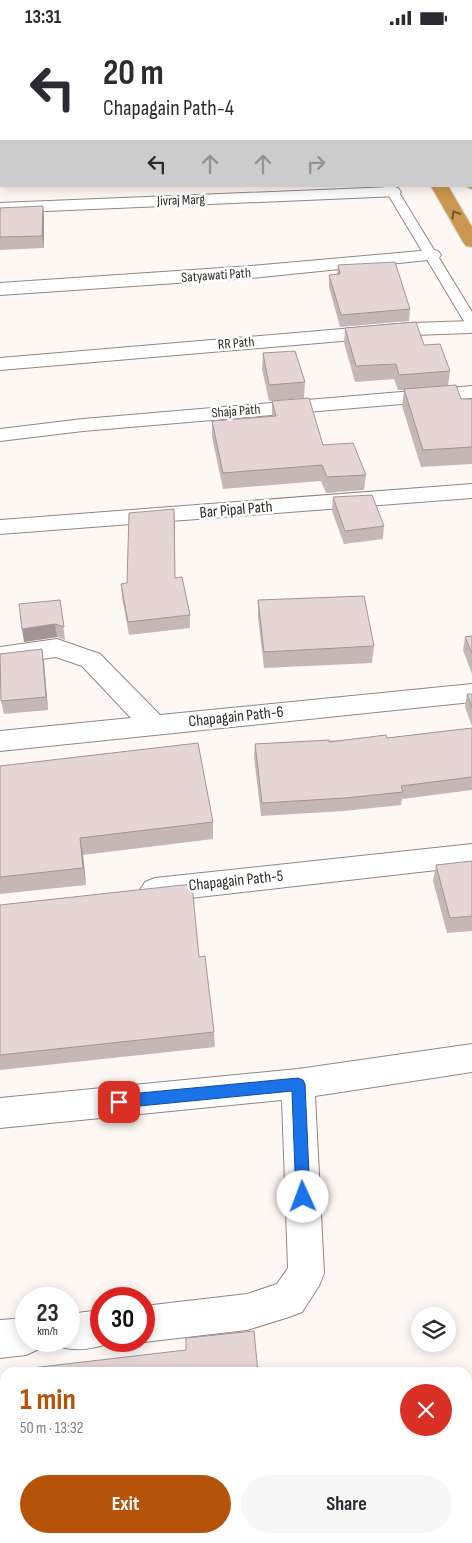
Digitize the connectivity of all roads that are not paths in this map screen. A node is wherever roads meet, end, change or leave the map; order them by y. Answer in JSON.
{"nodes":[{"id":1,"x":440,"y":187,"type":"edge"},
{"id":2,"x":390,"y":189,"type":"edge"},
{"id":3,"x":0,"y":209,"type":"edge"},
{"id":4,"x":472,"y":243,"type":"edge"},
{"id":5,"x":432,"y":255,"type":"junction"},
{"id":6,"x":0,"y":289,"type":"edge"},
{"id":7,"x":472,"y":323,"type":"edge"},
{"id":8,"x":472,"y":327,"type":"edge"},
{"id":9,"x":0,"y":363,"type":"edge"},
{"id":10,"x":472,"y":392,"type":"edge"},
{"id":11,"x":0,"y":435,"type":"edge"},
{"id":12,"x":472,"y":491,"type":"edge"},
{"id":13,"x":0,"y":527,"type":"edge"},
{"id":14,"x":0,"y":656,"type":"edge"},
{"id":15,"x":472,"y":693,"type":"edge"},
{"id":16,"x":154,"y":725,"type":"junction"},
{"id":17,"x":0,"y":741,"type":"edge"},
{"id":18,"x":472,"y":855,"type":"edge"},
{"id":19,"x":128,"y":893,"type":"edge"},
{"id":20,"x":472,"y":1058,"type":"edge"},
{"id":21,"x":298,"y":1084,"type":"junction"},
{"id":22,"x":0,"y":1113,"type":"edge"},
{"id":23,"x":155,"y":1323,"type":"edge"},
{"id":24,"x":15,"y":1338,"type":"edge"},
{"id":25,"x":0,"y":1339,"type":"edge"}],
"edges":[{"from":4,"to":1,"type":"highway","one_way":true},
{"from":2,"to":3,"type":"street","name":"Jivraj Marg"},
{"from":2,"to":5,"type":"lane"},
{"from":5,"to":6,"type":"street","name":"Satyawati Path"},
{"from":5,"to":7,"type":"lane"},
{"from":8,"to":9,"type":"street","name":"RR Path"},
{"from":10,"to":11,"type":"street","name":"Shaja Path"},
{"from":12,"to":13,"type":"street","name":"Bar Pipal Path"},
{"from":14,"to":16,"type":"street"},
{"from":15,"to":16,"type":"street","name":"Chapagain Path-6"},
{"from":16,"to":17,"type":"street","name":"Chapagain Path-6"},
{"from":18,"to":19,"type":"street","name":"Chapagain Path-5"},
{"from":20,"to":21,"type":"street"},
{"from":21,"to":22,"type":"street"},
{"from":21,"to":23,"type":"street"},
{"from":24,"to":25,"type":"street"}]}
